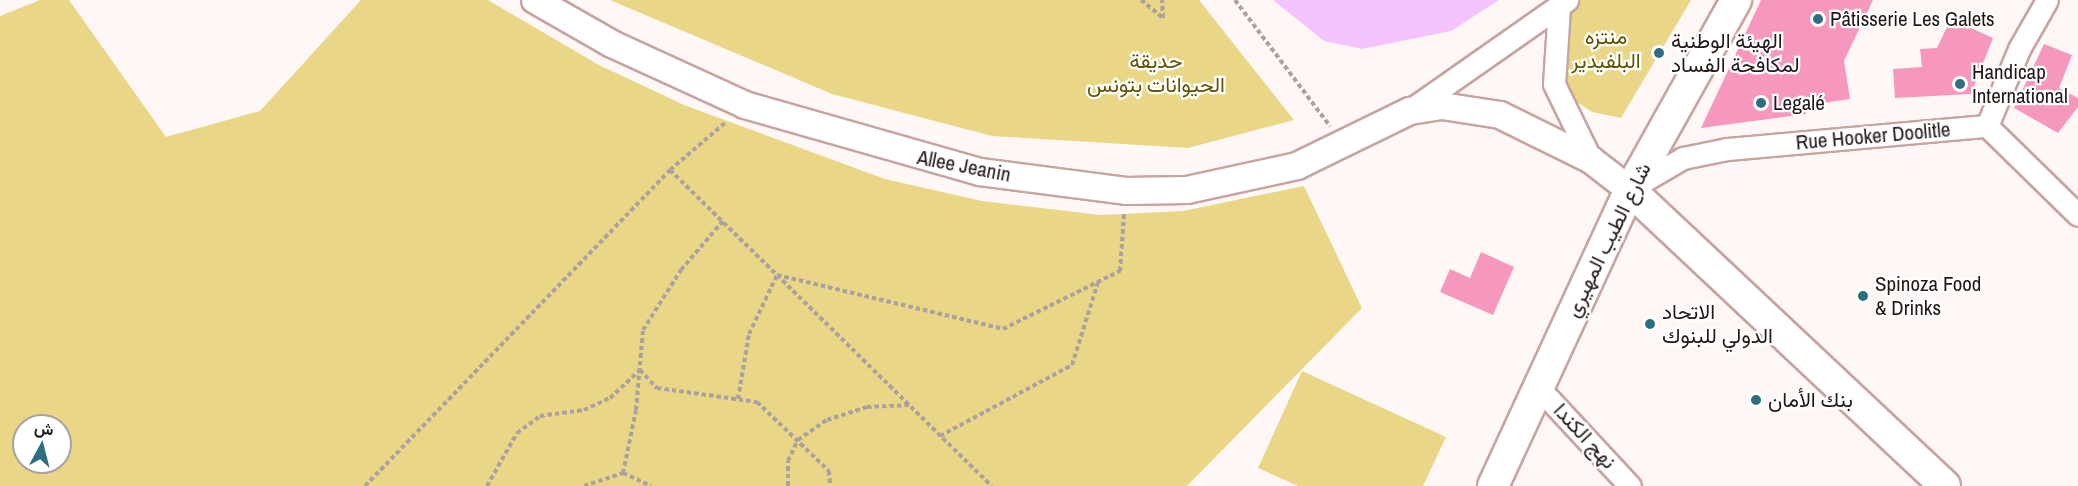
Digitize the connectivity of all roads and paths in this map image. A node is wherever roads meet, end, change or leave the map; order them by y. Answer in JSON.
{"nodes":[{"id":1,"x":535,"y":0,"type":"edge"},
{"id":2,"x":1141,"y":0,"type":"edge"},
{"id":3,"x":1162,"y":0,"type":"edge"},
{"id":4,"x":1235,"y":0,"type":"edge"},
{"id":5,"x":1736,"y":0,"type":"edge"},
{"id":6,"x":2047,"y":0,"type":"edge"},
{"id":7,"x":1563,"y":4,"type":"edge"},
{"id":8,"x":745,"y":105,"type":"junction"},
{"id":9,"x":1410,"y":111,"type":"junction"},
{"id":10,"x":1987,"y":126,"type":"junction"},
{"id":11,"x":1344,"y":146,"type":"junction"},
{"id":12,"x":1592,"y":160,"type":"junction"},
{"id":13,"x":669,"y":170,"type":"junction"},
{"id":14,"x":1630,"y":190,"type":"junction"},
{"id":15,"x":1126,"y":191,"type":"junction"},
{"id":16,"x":2078,"y":215,"type":"edge"},
{"id":17,"x":723,"y":221,"type":"junction"},
{"id":18,"x":777,"y":275,"type":"junction"},
{"id":19,"x":1098,"y":282,"type":"junction"},
{"id":20,"x":640,"y":370,"type":"junction"},
{"id":21,"x":1538,"y":387,"type":"junction"},
{"id":22,"x":738,"y":399,"type":"junction"},
{"id":23,"x":910,"y":405,"type":"junction"},
{"id":24,"x":940,"y":436,"type":"junction"},
{"id":25,"x":798,"y":440,"type":"junction"},
{"id":26,"x":623,"y":472,"type":"junction"},
{"id":27,"x":786,"y":485,"type":"edge"},
{"id":28,"x":366,"y":486,"type":"edge"},
{"id":29,"x":487,"y":486,"type":"edge"},
{"id":30,"x":584,"y":486,"type":"edge"},
{"id":31,"x":651,"y":486,"type":"edge"},
{"id":32,"x":830,"y":486,"type":"edge"},
{"id":33,"x":992,"y":486,"type":"edge"},
{"id":34,"x":1493,"y":486,"type":"edge"},
{"id":35,"x":1630,"y":486,"type":"edge"},
{"id":36,"x":1945,"y":486,"type":"edge"}],
"edges":[{"from":1,"to":8,"type":"street","name":"Allee Jeanin"},
{"from":2,"to":3,"type":"path"},
{"from":4,"to":11,"type":"path"},
{"from":5,"to":14,"type":"main road","name":"شارع الطيب المهيري"},
{"from":6,"to":10,"type":"street"},
{"from":7,"to":9,"type":"street"},
{"from":7,"to":12,"type":"street"},
{"from":8,"to":13,"type":"path"},
{"from":8,"to":15,"type":"street","name":"Allee Jeanin"},
{"from":9,"to":11,"type":"street","name":"Allee Jeanin"},
{"from":9,"to":12,"type":"street","name":"Allee Jeanin"},
{"from":10,"to":14,"type":"street","name":"Rue Hooker Doolitle"},
{"from":10,"to":16,"type":"street"},
{"from":11,"to":15,"type":"street","name":"Allee Jeanin"},
{"from":12,"to":14,"type":"street","name":"Allee Jeanin"},
{"from":13,"to":17,"type":"path"},
{"from":13,"to":28,"type":"path"},
{"from":14,"to":21,"type":"main road","name":"شارع الطيب المهيري"},
{"from":14,"to":36,"type":"main road"},
{"from":15,"to":19,"type":"path"},
{"from":17,"to":18,"type":"path"},
{"from":17,"to":20,"type":"path"},
{"from":18,"to":19,"type":"path"},
{"from":18,"to":22,"type":"path"},
{"from":18,"to":23,"type":"path"},
{"from":19,"to":24,"type":"path"},
{"from":20,"to":22,"type":"path"},
{"from":20,"to":26,"type":"path"},
{"from":20,"to":29,"type":"path"},
{"from":21,"to":34,"type":"main road","name":"شارع الطيب المهيري"},
{"from":21,"to":35,"type":"street","name":"نهج الكندا"},
{"from":22,"to":25,"type":"path"},
{"from":23,"to":24,"type":"path"},
{"from":23,"to":25,"type":"path"},
{"from":24,"to":33,"type":"path"},
{"from":25,"to":27,"type":"path"},
{"from":25,"to":32,"type":"path"},
{"from":26,"to":30,"type":"path"},
{"from":26,"to":31,"type":"path"}]}
